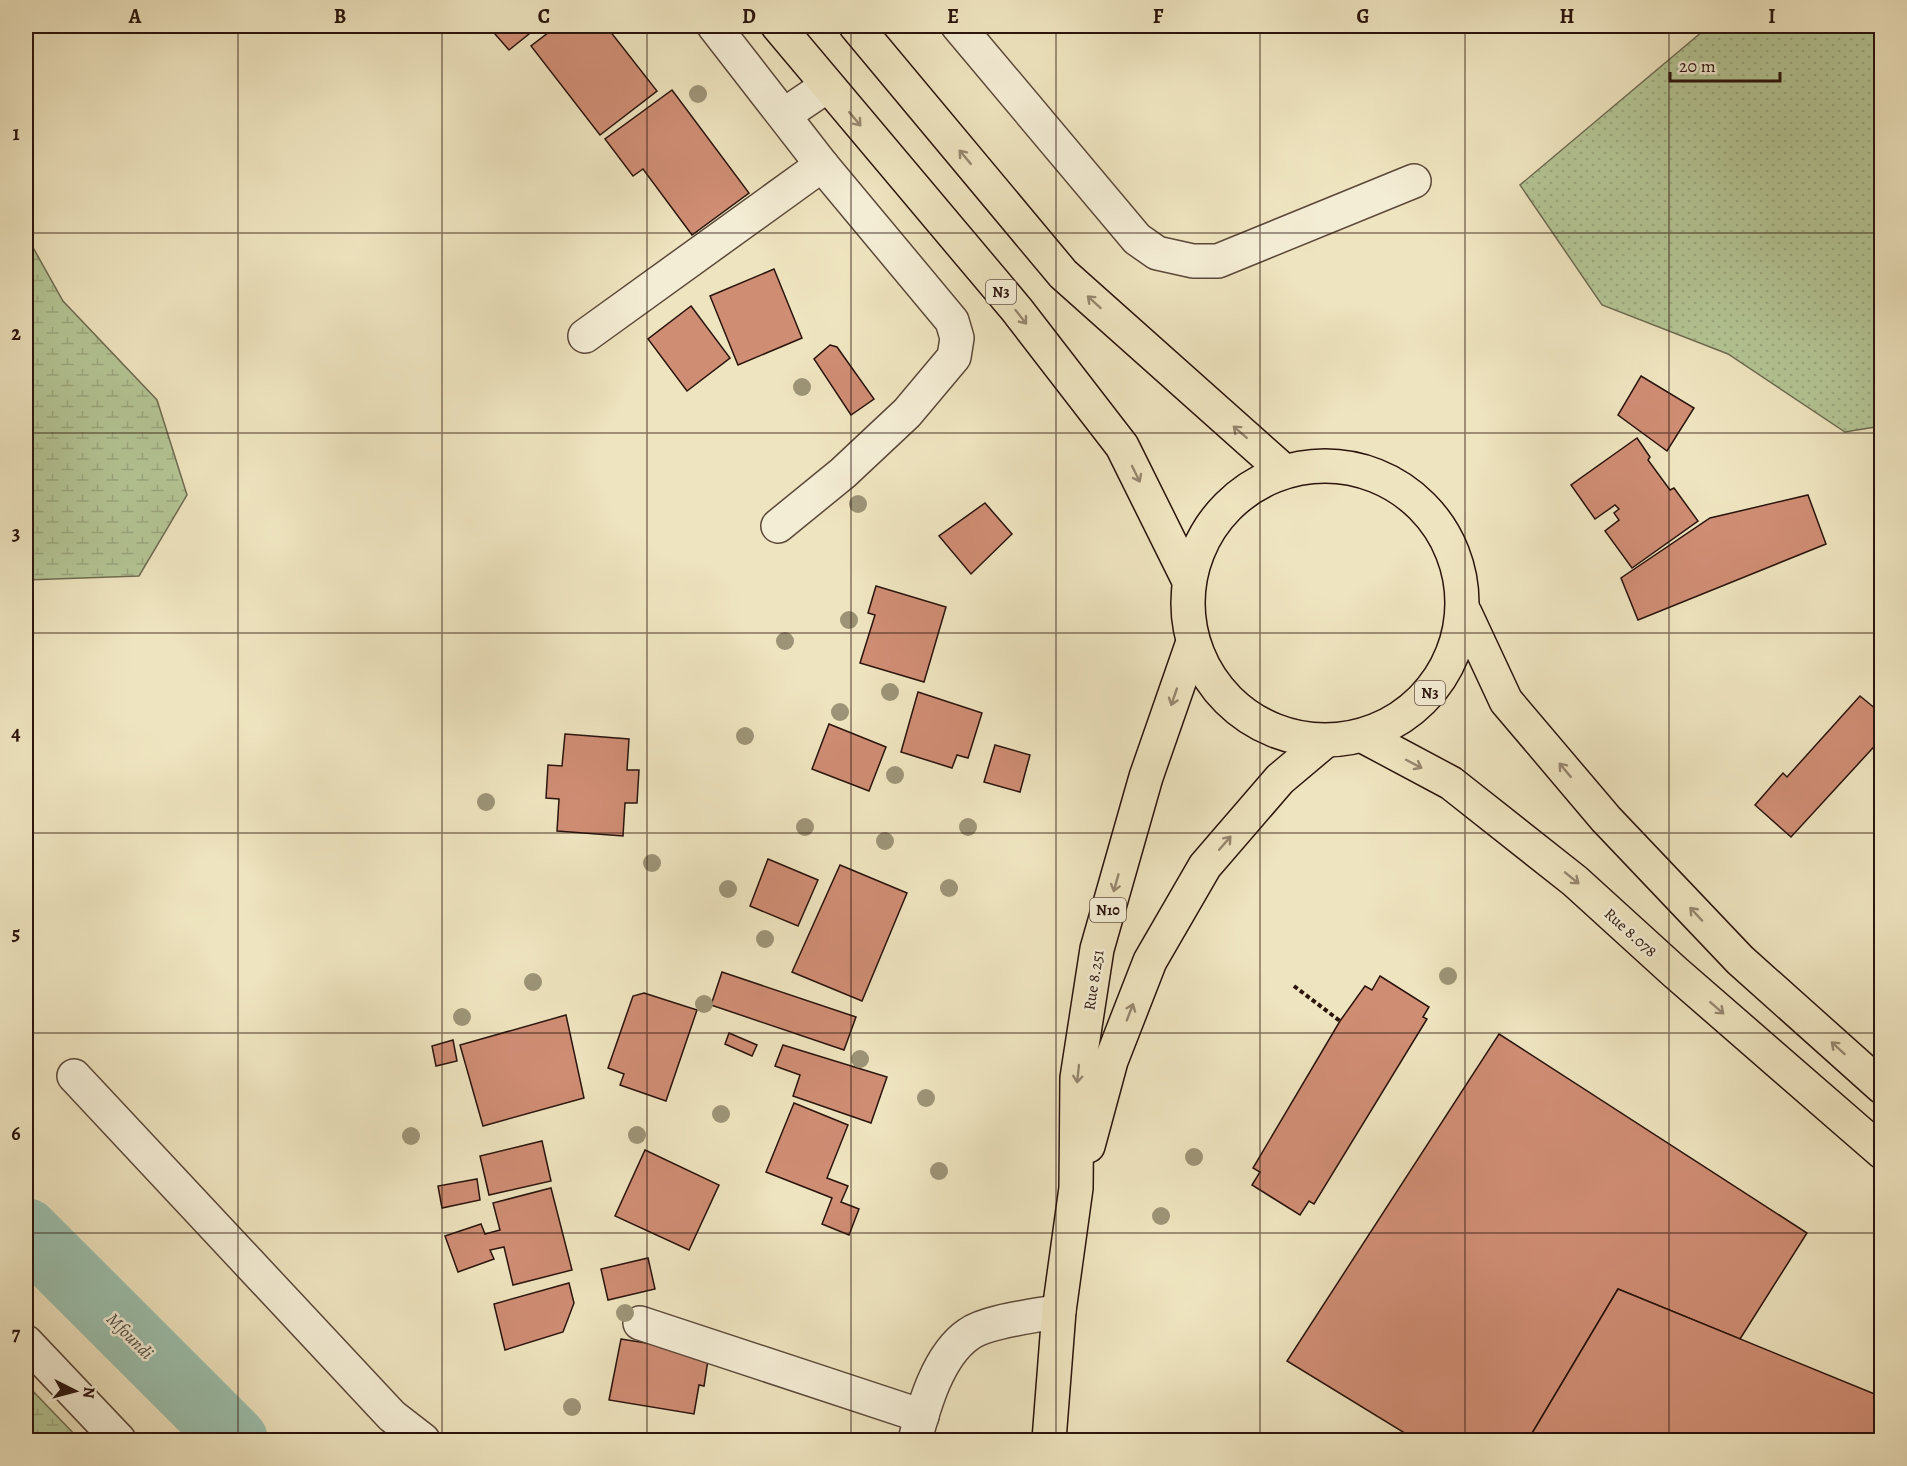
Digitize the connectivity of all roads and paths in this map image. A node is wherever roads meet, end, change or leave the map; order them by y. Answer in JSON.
{"nodes":[{"id":1,"x":714,"y":26,"type":"edge"},
{"id":2,"x":778,"y":26,"type":"edge"},
{"id":3,"x":856,"y":26,"type":"edge"},
{"id":4,"x":958,"y":26,"type":"edge"},
{"id":5,"x":827,"y":86,"type":"junction"},
{"id":6,"x":784,"y":115,"type":"junction"},
{"id":7,"x":822,"y":165,"type":"junction"},
{"id":8,"x":1414,"y":181,"type":"dead end"},
{"id":9,"x":585,"y":336,"type":"dead end"},
{"id":10,"x":1284,"y":471,"type":"junction"},
{"id":11,"x":778,"y":526,"type":"dead end"},
{"id":12,"x":1189,"y":581,"type":"junction"},
{"id":13,"x":1465,"y":612,"type":"junction"},
{"id":14,"x":1193,"y":642,"type":"junction"},
{"id":15,"x":1363,"y":736,"type":"junction"},
{"id":16,"x":1324,"y":742,"type":"junction"},
{"id":17,"x":1294,"y":986,"type":"dead end"},
{"id":18,"x":1340,"y":1021,"type":"dead end"},
{"id":19,"x":74,"y":1076,"type":"dead end"},
{"id":20,"x":1881,"y":1087,"type":"edge"},
{"id":21,"x":1881,"y":1152,"type":"edge"},
{"id":22,"x":1076,"y":1188,"type":"junction"},
{"id":23,"x":1059,"y":1311,"type":"junction"},
{"id":24,"x":640,"y":1323,"type":"dead end"},
{"id":25,"x":26,"y":1342,"type":"edge"},
{"id":26,"x":919,"y":1428,"type":"edge"},
{"id":27,"x":119,"y":1440,"type":"edge"},
{"id":28,"x":423,"y":1440,"type":"edge"},
{"id":29,"x":1049,"y":1440,"type":"edge"}],
"edges":[{"from":1,"to":6,"type":"street"},
{"from":2,"to":5,"type":"highway","number":"N3"},
{"from":10,"to":3,"type":"highway","one_way":true},
{"from":4,"to":8,"type":"street"},
{"from":5,"to":6,"type":"street"},
{"from":5,"to":12,"type":"highway","number":"N3","one_way":true},
{"from":6,"to":7,"type":"street"},
{"from":7,"to":9,"type":"street"},
{"from":7,"to":11,"type":"street"},
{"from":10,"to":12,"type":"highway","number":"N3"},
{"from":10,"to":13,"type":"highway","number":"N3"},
{"from":12,"to":14,"type":"highway","number":"N3"},
{"from":13,"to":15,"type":"highway","number":"N3"},
{"from":20,"to":13,"type":"highway","number":"N3","one_way":true},
{"from":14,"to":16,"type":"highway","number":"N3"},
{"from":14,"to":22,"type":"highway","name":"Rue 8.251","number":"N10","one_way":true},
{"from":15,"to":16,"type":"highway","number":"N3"},
{"from":15,"to":21,"type":"highway","name":"Rue 8.078","one_way":true},
{"from":22,"to":16,"type":"highway","name":"Rue 8.251","number":"N10","one_way":true},
{"from":17,"to":18,"type":"path"},
{"from":19,"to":28,"type":"street"},
{"from":22,"to":23,"type":"highway","name":"Rue 8.251","number":"N10"},
{"from":23,"to":26,"type":"street"},
{"from":23,"to":29,"type":"highway","name":"Rue 8.251","number":"N10"},
{"from":24,"to":26,"type":"street"},
{"from":25,"to":27,"type":"street"}]}
